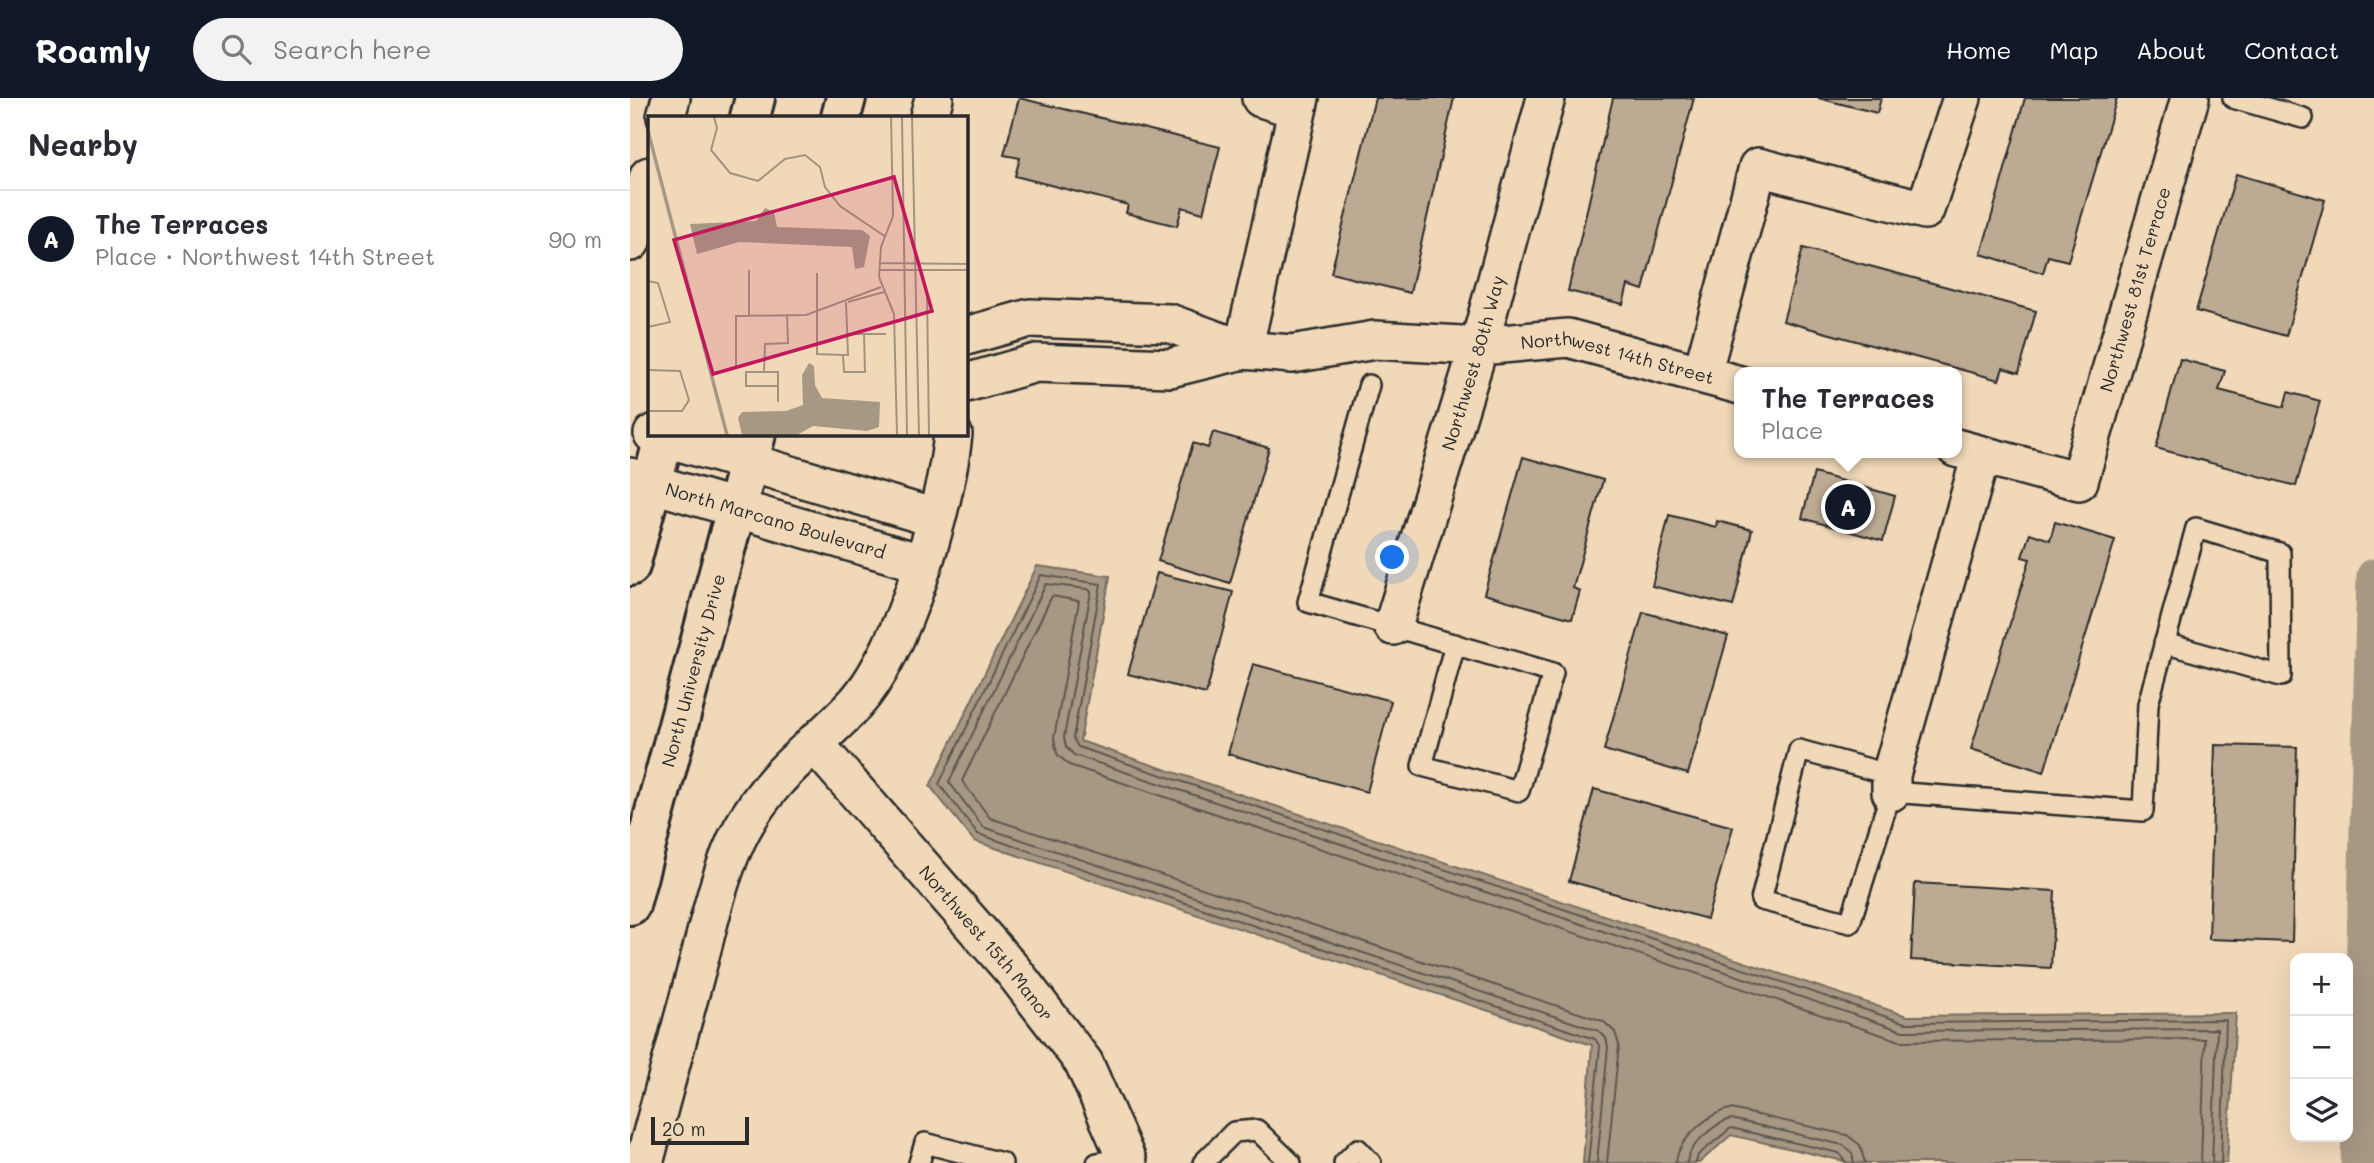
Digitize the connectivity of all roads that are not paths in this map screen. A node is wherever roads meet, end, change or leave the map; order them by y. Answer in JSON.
{"nodes":[{"id":1,"x":671,"y":98,"type":"edge"},
{"id":2,"x":755,"y":98,"type":"edge"},
{"id":3,"x":846,"y":98,"type":"edge"},
{"id":4,"x":934,"y":98,"type":"edge"},
{"id":5,"x":1261,"y":98,"type":"edge"},
{"id":6,"x":1546,"y":98,"type":"edge"},
{"id":7,"x":1962,"y":98,"type":"edge"},
{"id":8,"x":2190,"y":98,"type":"edge"},
{"id":9,"x":2233,"y":98,"type":"edge"},
{"id":10,"x":1298,"y":103,"type":"edge"},
{"id":11,"x":666,"y":116,"type":"edge"},
{"id":12,"x":750,"y":116,"type":"edge"},
{"id":13,"x":841,"y":116,"type":"edge"},
{"id":14,"x":929,"y":116,"type":"edge"},
{"id":15,"x":2303,"y":118,"type":"dead end"},
{"id":16,"x":648,"y":180,"type":"edge"},
{"id":17,"x":631,"y":244,"type":"edge"},
{"id":18,"x":968,"y":336,"type":"edge"},
{"id":19,"x":1479,"y":346,"type":"junction"},
{"id":20,"x":1243,"y":350,"type":"junction"},
{"id":21,"x":1702,"y":374,"type":"junction"},
{"id":22,"x":968,"y":382,"type":"edge"},
{"id":23,"x":1734,"y":383,"type":"edge"},
{"id":24,"x":1369,"y":385,"type":"dead end"},
{"id":25,"x":651,"y":436,"type":"edge"},
{"id":26,"x":672,"y":436,"type":"edge"},
{"id":27,"x":953,"y":436,"type":"edge"},
{"id":28,"x":752,"y":448,"type":"edge"},
{"id":29,"x":1969,"y":451,"type":"edge"},
{"id":30,"x":641,"y":480,"type":"edge"},
{"id":31,"x":736,"y":509,"type":"junction"},
{"id":32,"x":935,"y":518,"type":"junction"},
{"id":33,"x":921,"y":563,"type":"junction"},
{"id":34,"x":630,"y":566,"type":"edge"},
{"id":35,"x":1393,"y":626,"type":"junction"},
{"id":36,"x":2164,"y":643,"type":"junction"},
{"id":37,"x":1455,"y":644,"type":"junction"},
{"id":38,"x":814,"y":743,"type":"junction"},
{"id":39,"x":1891,"y":783,"type":"junction"},
{"id":40,"x":630,"y":905,"type":"edge"},
{"id":41,"x":1117,"y":1161,"type":"edge"},
{"id":42,"x":644,"y":1163,"type":"edge"},
{"id":43,"x":919,"y":1163,"type":"edge"},
{"id":44,"x":1002,"y":1163,"type":"edge"},
{"id":45,"x":1203,"y":1163,"type":"edge"},
{"id":46,"x":1291,"y":1163,"type":"edge"},
{"id":47,"x":1344,"y":1163,"type":"edge"},
{"id":48,"x":1371,"y":1163,"type":"edge"}],
"edges":[{"from":1,"to":11,"type":"street"},
{"from":2,"to":12,"type":"main road"},
{"from":3,"to":13,"type":"main road"},
{"from":4,"to":14,"type":"street"},
{"from":5,"to":10,"type":"street"},
{"from":6,"to":19,"type":"street","name":"Northwest 80th Way"},
{"from":7,"to":21,"type":"street"},
{"from":8,"to":29,"type":"street","name":"Northwest 81st Terrace"},
{"from":9,"to":15,"type":"lane"},
{"from":10,"to":20,"type":"street"},
{"from":16,"to":17,"type":"street"},
{"from":18,"to":20,"type":"street","name":"Northwest 14th Street"},
{"from":19,"to":20,"type":"street","name":"Northwest 14th Street"},
{"from":19,"to":21,"type":"street","name":"Northwest 14th Street"},
{"from":19,"to":35,"type":"street","name":"Northwest 80th Way"},
{"from":20,"to":22,"type":"street","name":"Northwest 14th Street"},
{"from":21,"to":23,"type":"street","name":"Northwest 14th Street"},
{"from":24,"to":35,"type":"lane"},
{"from":25,"to":30,"type":"main road"},
{"from":26,"to":28,"type":"street"},
{"from":27,"to":32,"type":"street"},
{"from":28,"to":31,"type":"main road","name":"North University Drive"},
{"from":28,"to":32,"type":"street"},
{"from":29,"to":39,"type":"street"},
{"from":30,"to":31,"type":"street","name":"North Marcano Boulevard"},
{"from":30,"to":34,"type":"main road"},
{"from":31,"to":33,"type":"street","name":"North Marcano Boulevard"},
{"from":31,"to":40,"type":"main road","name":"North University Drive"},
{"from":32,"to":33,"type":"street"},
{"from":33,"to":38,"type":"street"},
{"from":35,"to":37,"type":"lane"},
{"from":36,"to":36,"type":"lane"},
{"from":36,"to":39,"type":"lane"},
{"from":37,"to":37,"type":"lane"},
{"from":38,"to":41,"type":"street","name":"Northwest 15th Manor"},
{"from":38,"to":42,"type":"street"},
{"from":39,"to":39,"type":"lane"},
{"from":43,"to":44,"type":"lane"},
{"from":45,"to":46,"type":"lane"},
{"from":47,"to":48,"type":"lane"}]}
